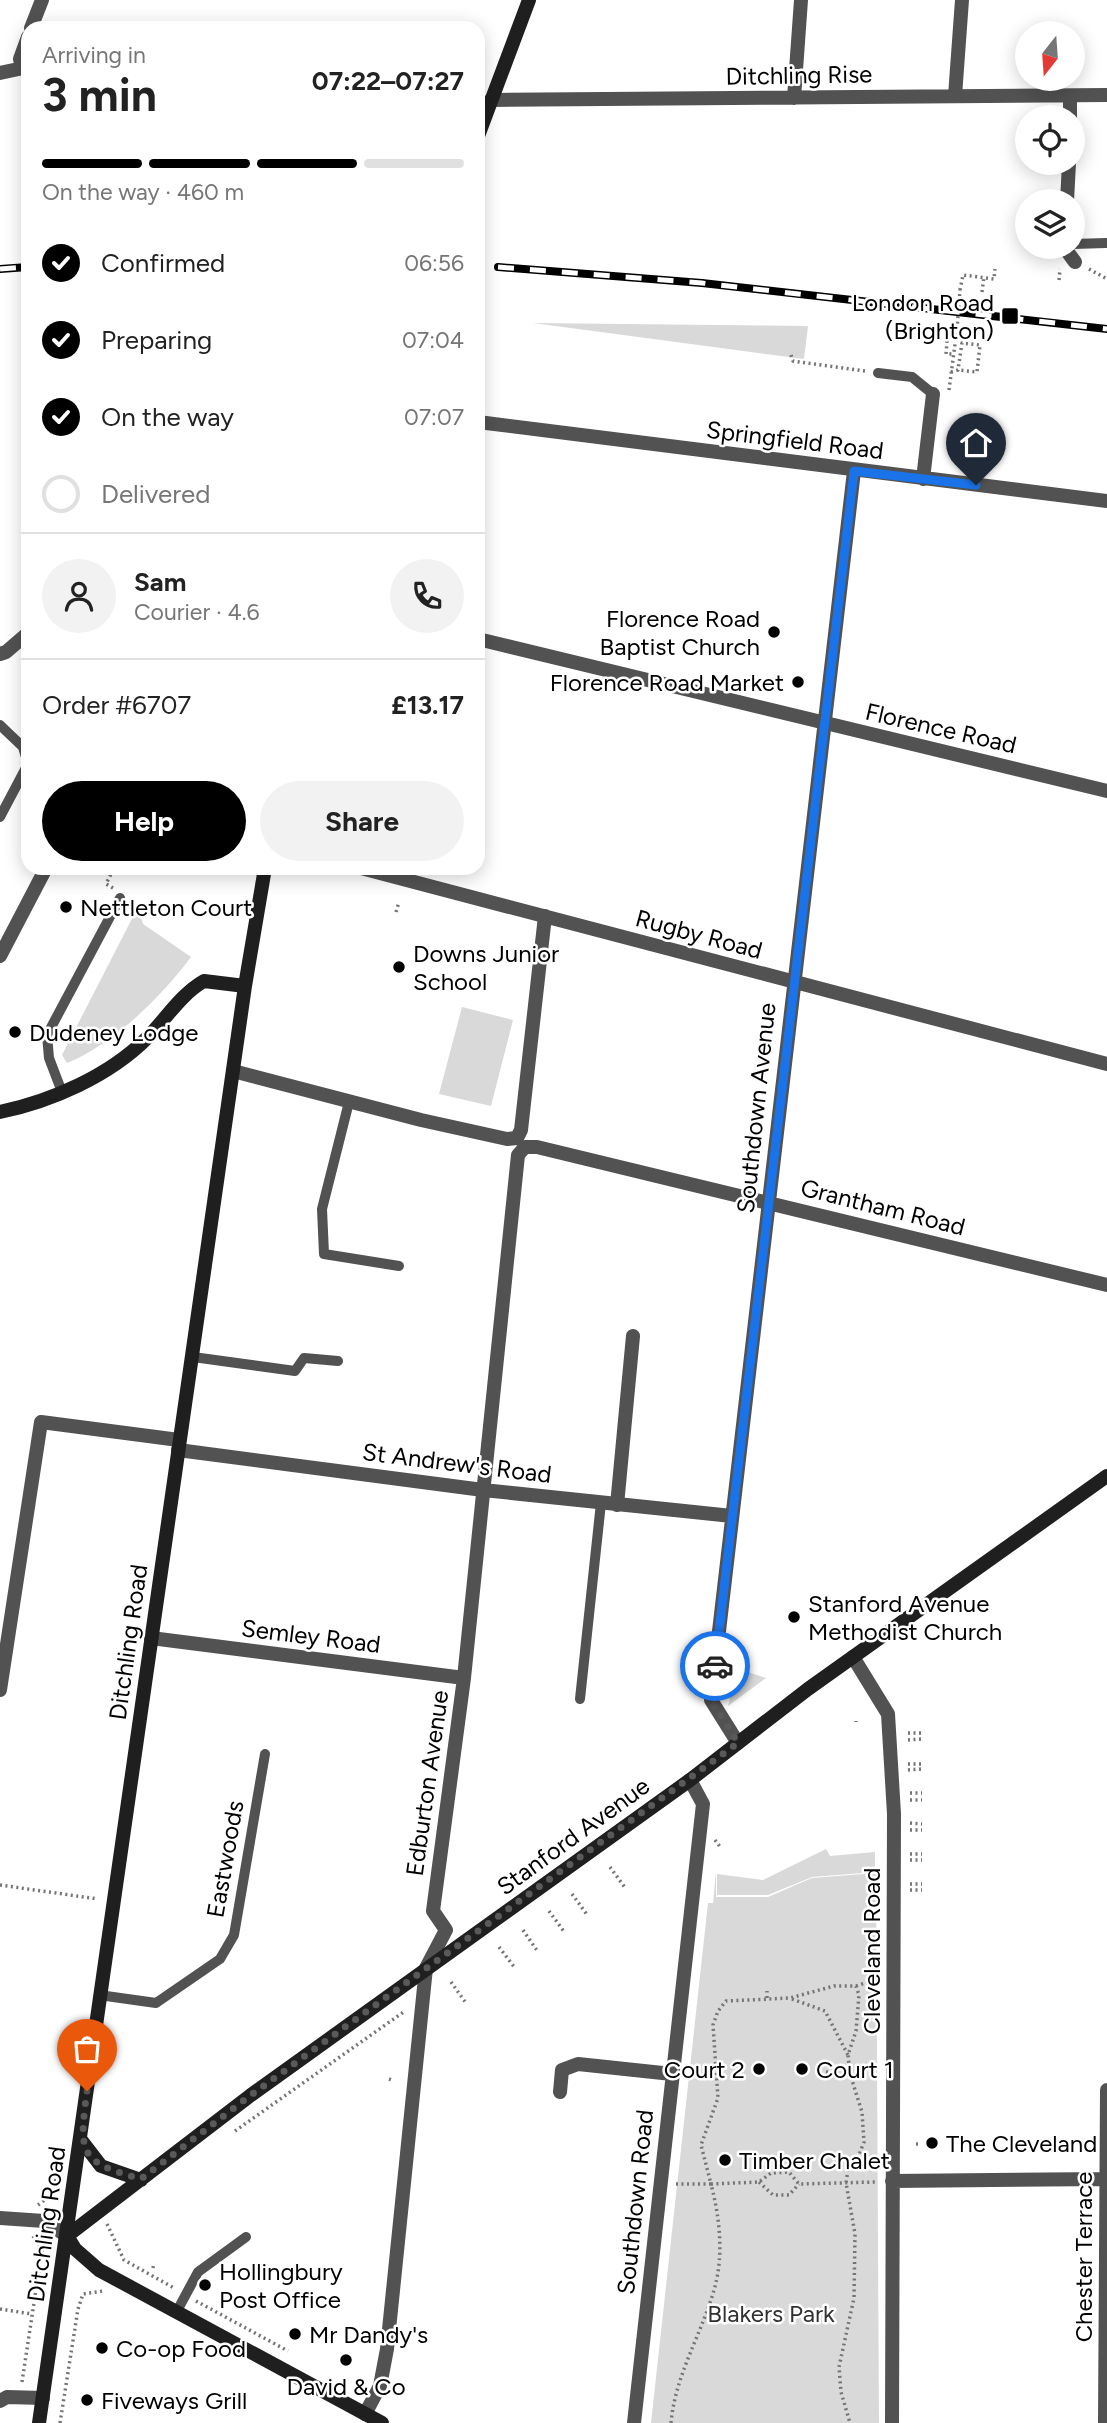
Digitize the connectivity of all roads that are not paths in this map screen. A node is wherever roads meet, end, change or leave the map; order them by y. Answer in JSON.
{"nodes":[{"id":1,"x":42,"y":0,"type":"edge"},
{"id":2,"x":529,"y":0,"type":"edge"},
{"id":3,"x":801,"y":0,"type":"edge"},
{"id":4,"x":962,"y":0,"type":"edge"},
{"id":5,"x":34,"y":21,"type":"edge"},
{"id":6,"x":21,"y":69,"type":"edge"},
{"id":7,"x":0,"y":73,"type":"edge"},
{"id":8,"x":1107,"y":95,"type":"edge"},
{"id":9,"x":955,"y":96,"type":"junction"},
{"id":10,"x":1070,"y":96,"type":"junction"},
{"id":11,"x":794,"y":98,"type":"junction"},
{"id":12,"x":491,"y":100,"type":"junction"},
{"id":13,"x":1070,"y":105,"type":"edge"},
{"id":14,"x":485,"y":111,"type":"edge"},
{"id":15,"x":1106,"y":243,"type":"edge"},
{"id":16,"x":1085,"y":244,"type":"edge"},
{"id":17,"x":1072,"y":259,"type":"edge"},
{"id":18,"x":1074,"y":262,"type":"dead end"},
{"id":19,"x":878,"y":373,"type":"road end"},
{"id":20,"x":933,"y":394,"type":"joint"},
{"id":21,"x":485,"y":423,"type":"edge"},
{"id":22,"x":854,"y":471,"type":"junction"},
{"id":23,"x":923,"y":479,"type":"junction"},
{"id":24,"x":1107,"y":501,"type":"edge"},
{"id":25,"x":21,"y":639,"type":"edge"},
{"id":26,"x":485,"y":641,"type":"edge"},
{"id":27,"x":0,"y":654,"type":"edge"},
{"id":28,"x":824,"y":723,"type":"junction"},
{"id":29,"x":0,"y":725,"type":"edge"},
{"id":30,"x":21,"y":745,"type":"edge"},
{"id":31,"x":21,"y":776,"type":"edge"},
{"id":32,"x":1107,"y":791,"type":"edge"},
{"id":33,"x":0,"y":817,"type":"edge"},
{"id":34,"x":42,"y":875,"type":"edge"},
{"id":35,"x":264,"y":875,"type":"edge"},
{"id":36,"x":388,"y":875,"type":"edge"},
{"id":37,"x":120,"y":898,"type":"road end"},
{"id":38,"x":545,"y":916,"type":"junction"},
{"id":39,"x":0,"y":956,"type":"edge"},
{"id":40,"x":793,"y":982,"type":"junction"},
{"id":41,"x":245,"y":986,"type":"junction"},
{"id":42,"x":1107,"y":1064,"type":"edge"},
{"id":43,"x":233,"y":1072,"type":"junction"},
{"id":44,"x":62,"y":1092,"type":"junction"},
{"id":45,"x":349,"y":1102,"type":"junction"},
{"id":46,"x":0,"y":1112,"type":"edge"},
{"id":47,"x":521,"y":1142,"type":"junction"},
{"id":48,"x":768,"y":1203,"type":"junction"},
{"id":49,"x":400,"y":1266,"type":"dead end"},
{"id":50,"x":1107,"y":1285,"type":"edge"},
{"id":51,"x":633,"y":1336,"type":"dead end"},
{"id":52,"x":193,"y":1357,"type":"junction"},
{"id":53,"x":338,"y":1362,"type":"dead end"},
{"id":54,"x":178,"y":1445,"type":"junction"},
{"id":55,"x":1107,"y":1476,"type":"edge"},
{"id":56,"x":483,"y":1490,"type":"junction"},
{"id":57,"x":601,"y":1503,"type":"junction"},
{"id":58,"x":617,"y":1505,"type":"junction"},
{"id":59,"x":732,"y":1516,"type":"junction"},
{"id":60,"x":151,"y":1638,"type":"junction"},
{"id":61,"x":853,"y":1657,"type":"junction"},
{"id":62,"x":464,"y":1678,"type":"junction"},
{"id":63,"x":0,"y":1690,"type":"edge"},
{"id":64,"x":580,"y":1699,"type":"dead end"},
{"id":65,"x":738,"y":1743,"type":"junction"},
{"id":66,"x":265,"y":1755,"type":"dead end"},
{"id":67,"x":690,"y":1780,"type":"junction"},
{"id":68,"x":426,"y":1968,"type":"junction"},
{"id":69,"x":99,"y":1995,"type":"junction"},
{"id":70,"x":672,"y":2074,"type":"junction"},
{"id":71,"x":1107,"y":2090,"type":"edge"},
{"id":72,"x":560,"y":2092,"type":"dead end"},
{"id":73,"x":81,"y":2140,"type":"junction"},
{"id":74,"x":141,"y":2179,"type":"junction"},
{"id":75,"x":1107,"y":2179,"type":"edge"},
{"id":76,"x":892,"y":2182,"type":"junction"},
{"id":77,"x":0,"y":2218,"type":"edge"},
{"id":78,"x":67,"y":2236,"type":"junction"},
{"id":79,"x":246,"y":2237,"type":"dead end"},
{"id":80,"x":177,"y":2311,"type":"junction"},
{"id":81,"x":43,"y":2398,"type":"junction"},
{"id":82,"x":0,"y":2401,"type":"edge"},
{"id":83,"x":365,"y":2414,"type":"junction"},
{"id":84,"x":39,"y":2423,"type":"edge"},
{"id":85,"x":382,"y":2423,"type":"edge"},
{"id":86,"x":634,"y":2423,"type":"edge"},
{"id":87,"x":892,"y":2423,"type":"edge"},
{"id":88,"x":1105,"y":2423,"type":"edge"}],
"edges":[{"from":1,"to":5,"type":"street"},
{"from":2,"to":12,"type":"street"},
{"from":3,"to":11,"type":"street"},
{"from":4,"to":9,"type":"street"},
{"from":6,"to":7,"type":"street"},
{"from":8,"to":10,"type":"street","name":"Ditchling Rise"},
{"from":9,"to":10,"type":"street","name":"Ditchling Rise"},
{"from":9,"to":11,"type":"street","name":"Ditchling Rise"},
{"from":10,"to":13,"type":"street"},
{"from":11,"to":12,"type":"street","name":"Ditchling Rise"},
{"from":12,"to":14,"type":"street"},
{"from":15,"to":16,"type":"lane"},
{"from":17,"to":18,"type":"street"},
{"from":19,"to":20,"type":"lane"},
{"from":20,"to":23,"type":"street"},
{"from":21,"to":22,"type":"street","name":"Springfield Road"},
{"from":22,"to":23,"type":"street","name":"Springfield Road"},
{"from":22,"to":28,"type":"street","name":"Southdown Avenue"},
{"from":23,"to":24,"type":"street","name":"Springfield Road"},
{"from":25,"to":27,"type":"street"},
{"from":26,"to":28,"type":"street","name":"Florence Road"},
{"from":28,"to":32,"type":"street","name":"Florence Road"},
{"from":28,"to":40,"type":"street","name":"Southdown Avenue"},
{"from":29,"to":30,"type":"lane"},
{"from":31,"to":33,"type":"lane"},
{"from":34,"to":39,"type":"street"},
{"from":35,"to":41,"type":"street","name":"Ditchling Road"},
{"from":36,"to":38,"type":"street","name":"Rugby Road"},
{"from":37,"to":44,"type":"lane"},
{"from":38,"to":40,"type":"street","name":"Rugby Road"},
{"from":38,"to":47,"type":"street","name":"Edburton Avenue"},
{"from":40,"to":42,"type":"street","name":"Rugby Road"},
{"from":40,"to":48,"type":"street","name":"Southdown Avenue"},
{"from":41,"to":43,"type":"street","name":"Ditchling Road"},
{"from":41,"to":44,"type":"street"},
{"from":43,"to":45,"type":"street","name":"Grantham Road"},
{"from":43,"to":52,"type":"street","name":"Ditchling Road"},
{"from":44,"to":46,"type":"street"},
{"from":45,"to":47,"type":"street","name":"Grantham Road"},
{"from":45,"to":49,"type":"lane"},
{"from":47,"to":48,"type":"street","name":"Grantham Road"},
{"from":47,"to":56,"type":"street","name":"Edburton Avenue"},
{"from":48,"to":50,"type":"street","name":"Grantham Road"},
{"from":48,"to":59,"type":"street","name":"Southdown Avenue"},
{"from":51,"to":58,"type":"street"},
{"from":52,"to":53,"type":"lane"},
{"from":52,"to":54,"type":"street","name":"Ditchling Road"},
{"from":54,"to":56,"type":"street","name":"St Andrew's Road"},
{"from":54,"to":60,"type":"street","name":"Ditchling Road"},
{"from":54,"to":63,"type":"street","name":"St Andrew's Road"},
{"from":55,"to":61,"type":"street","name":"Stanford Avenue"},
{"from":56,"to":57,"type":"street","name":"St Andrew's Road"},
{"from":56,"to":62,"type":"street","name":"Edburton Avenue"},
{"from":57,"to":58,"type":"street","name":"St Andrew's Road"},
{"from":57,"to":64,"type":"lane"},
{"from":58,"to":59,"type":"street","name":"St Andrew's Road"},
{"from":59,"to":65,"type":"street","name":"Southdown Avenue"},
{"from":60,"to":62,"type":"street","name":"Semley Road"},
{"from":60,"to":69,"type":"street","name":"Ditchling Road"},
{"from":61,"to":65,"type":"street","name":"Stanford Avenue"},
{"from":61,"to":76,"type":"street","name":"Cleveland Road"},
{"from":62,"to":68,"type":"street","name":"Edburton Avenue"},
{"from":65,"to":67,"type":"street","name":"Stanford Avenue"},
{"from":66,"to":69,"type":"lane","name":"Eastwoods"},
{"from":67,"to":68,"type":"street","name":"Stanford Avenue"},
{"from":67,"to":70,"type":"street","name":"Southdown Road"},
{"from":68,"to":74,"type":"street","name":"Stanford Avenue"},
{"from":68,"to":83,"type":"street","name":"Edburton Avenue"},
{"from":69,"to":73,"type":"street","name":"Ditchling Road"},
{"from":70,"to":72,"type":"street"},
{"from":70,"to":86,"type":"street","name":"Southdown Road"},
{"from":71,"to":75,"type":"street","name":"Chester Terrace"},
{"from":73,"to":74,"type":"street"},
{"from":73,"to":78,"type":"street","name":"Ditchling Road"},
{"from":74,"to":78,"type":"street","name":"Stanford Avenue"},
{"from":75,"to":76,"type":"street"},
{"from":75,"to":88,"type":"street","name":"Chester Terrace"},
{"from":76,"to":87,"type":"street","name":"Cleveland Road"},
{"from":77,"to":78,"type":"street"},
{"from":78,"to":80,"type":"street"},
{"from":78,"to":81,"type":"street","name":"Ditchling Road"},
{"from":79,"to":80,"type":"lane"},
{"from":80,"to":83,"type":"street"},
{"from":81,"to":82,"type":"street"},
{"from":81,"to":84,"type":"street","name":"Ditchling Road"},
{"from":83,"to":85,"type":"street"}]}
